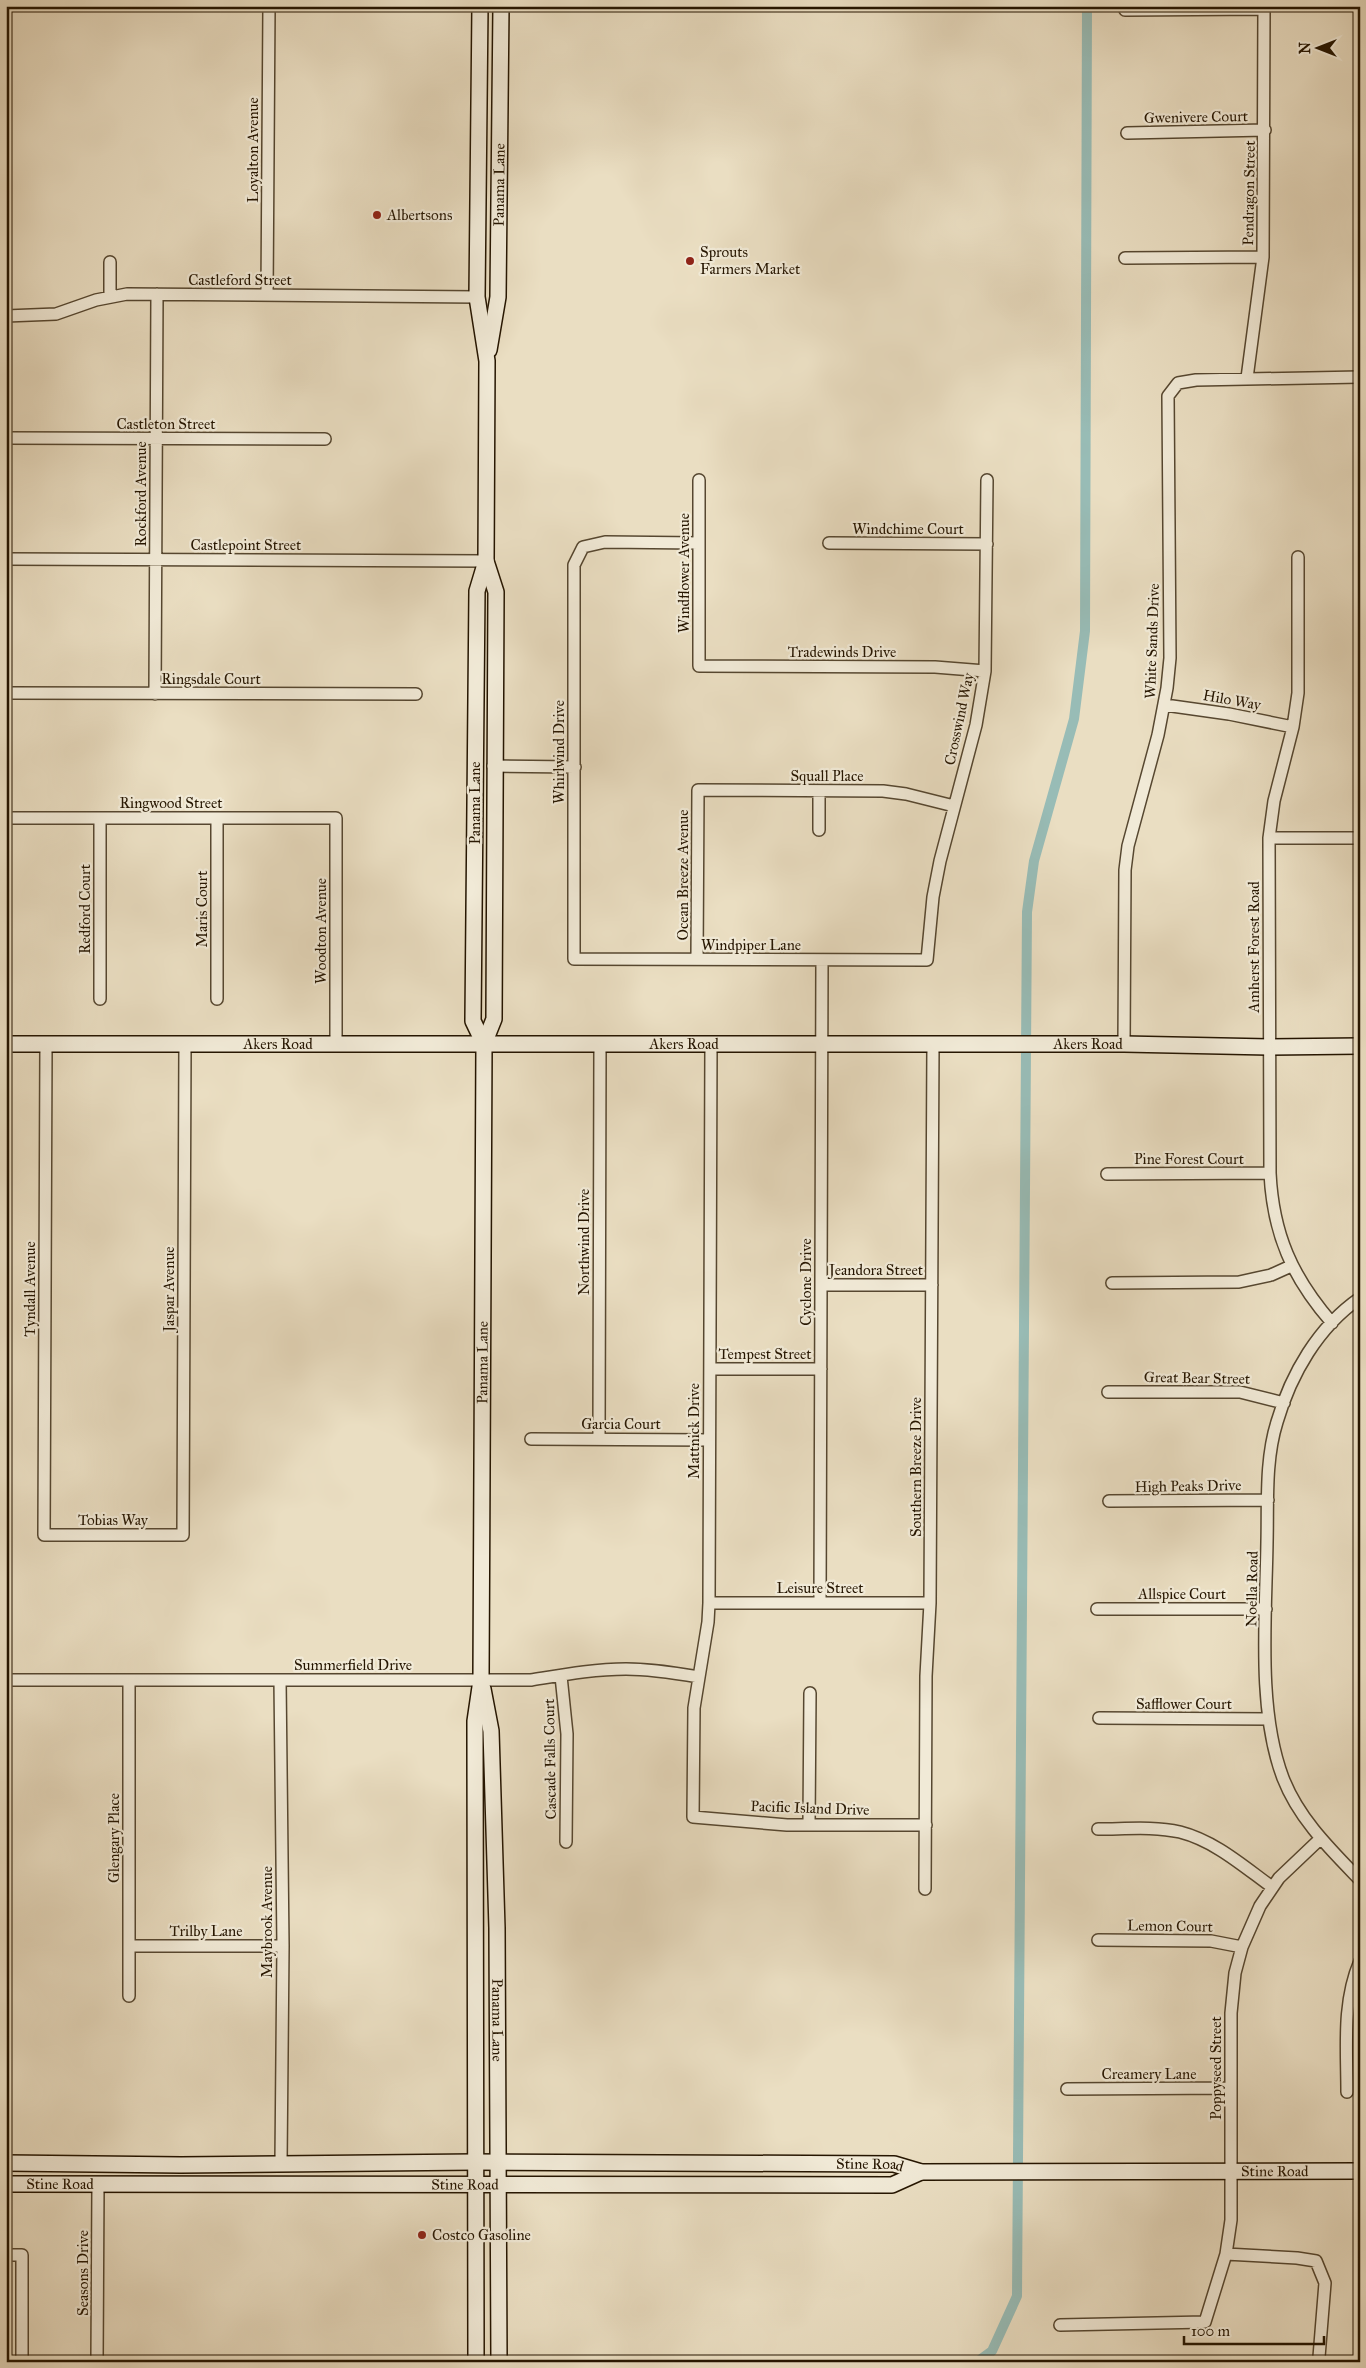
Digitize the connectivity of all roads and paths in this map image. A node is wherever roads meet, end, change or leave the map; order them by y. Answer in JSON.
{"nodes":[{"id":1,"x":268,"y":6,"type":"edge"},
{"id":2,"x":480,"y":6,"type":"edge"},
{"id":3,"x":501,"y":6,"type":"edge"},
{"id":4,"x":1264,"y":8,"type":"edge"},
{"id":5,"x":1125,"y":10,"type":"dead end"},
{"id":6,"x":1265,"y":130,"type":"junction"},
{"id":7,"x":1127,"y":133,"type":"dead end"},
{"id":8,"x":1263,"y":257,"type":"junction"},
{"id":9,"x":1125,"y":258,"type":"dead end"},
{"id":10,"x":110,"y":262,"type":"dead end"},
{"id":11,"x":157,"y":294,"type":"junction"},
{"id":12,"x":267,"y":295,"type":"junction"},
{"id":13,"x":110,"y":296,"type":"junction"},
{"id":14,"x":477,"y":297,"type":"junction"},
{"id":15,"x":6,"y":316,"type":"edge"},
{"id":16,"x":488,"y":354,"type":"junction"},
{"id":17,"x":1360,"y":377,"type":"edge"},
{"id":18,"x":1247,"y":378,"type":"junction"},
{"id":19,"x":6,"y":438,"type":"edge"},
{"id":20,"x":156,"y":439,"type":"junction"},
{"id":21,"x":325,"y":440,"type":"dead end"},
{"id":22,"x":700,"y":480,"type":"dead end"},
{"id":23,"x":987,"y":480,"type":"dead end"},
{"id":24,"x":699,"y":543,"type":"junction"},
{"id":25,"x":829,"y":543,"type":"dead end"},
{"id":26,"x":987,"y":544,"type":"junction"},
{"id":27,"x":1298,"y":557,"type":"dead end"},
{"id":28,"x":6,"y":559,"type":"edge"},
{"id":29,"x":156,"y":559,"type":"junction"},
{"id":30,"x":486,"y":561,"type":"junction"},
{"id":31,"x":699,"y":666,"type":"joint"},
{"id":32,"x":985,"y":671,"type":"junction"},
{"id":33,"x":476,"y":688,"type":"junction"},
{"id":34,"x":6,"y":693,"type":"edge"},
{"id":35,"x":155,"y":694,"type":"junction"},
{"id":36,"x":416,"y":694,"type":"dead end"},
{"id":37,"x":1165,"y":705,"type":"junction"},
{"id":38,"x":1293,"y":727,"type":"junction"},
{"id":39,"x":494,"y":766,"type":"junction"},
{"id":40,"x":575,"y":767,"type":"junction"},
{"id":41,"x":698,"y":790,"type":"joint"},
{"id":42,"x":819,"y":791,"type":"junction"},
{"id":43,"x":954,"y":806,"type":"junction"},
{"id":44,"x":6,"y":818,"type":"edge"},
{"id":45,"x":100,"y":818,"type":"junction"},
{"id":46,"x":217,"y":818,"type":"junction"},
{"id":47,"x":336,"y":818,"type":"joint"},
{"id":48,"x":819,"y":830,"type":"dead end"},
{"id":49,"x":1269,"y":838,"type":"junction"},
{"id":50,"x":1360,"y":838,"type":"edge"},
{"id":51,"x":574,"y":959,"type":"joint"},
{"id":52,"x":697,"y":959,"type":"junction"},
{"id":53,"x":822,"y":960,"type":"junction"},
{"id":54,"x":928,"y":960,"type":"joint"},
{"id":55,"x":100,"y":999,"type":"dead end"},
{"id":56,"x":217,"y":999,"type":"dead end"},
{"id":57,"x":6,"y":1044,"type":"edge"},
{"id":58,"x":46,"y":1044,"type":"junction"},
{"id":59,"x":185,"y":1044,"type":"junction"},
{"id":60,"x":336,"y":1044,"type":"junction"},
{"id":61,"x":484,"y":1044,"type":"junction"},
{"id":62,"x":600,"y":1044,"type":"junction"},
{"id":63,"x":711,"y":1044,"type":"junction"},
{"id":64,"x":822,"y":1044,"type":"junction"},
{"id":65,"x":933,"y":1044,"type":"junction"},
{"id":66,"x":1124,"y":1044,"type":"junction"},
{"id":67,"x":1360,"y":1046,"type":"edge"},
{"id":68,"x":1269,"y":1047,"type":"junction"},
{"id":69,"x":1270,"y":1173,"type":"junction"},
{"id":70,"x":1107,"y":1174,"type":"dead end"},
{"id":71,"x":1291,"y":1266,"type":"junction"},
{"id":72,"x":1112,"y":1283,"type":"dead end"},
{"id":73,"x":821,"y":1285,"type":"junction"},
{"id":74,"x":932,"y":1285,"type":"junction"},
{"id":75,"x":1360,"y":1298,"type":"edge"},
{"id":76,"x":1332,"y":1323,"type":"junction"},
{"id":77,"x":710,"y":1369,"type":"junction"},
{"id":78,"x":821,"y":1369,"type":"junction"},
{"id":79,"x":1108,"y":1392,"type":"dead end"},
{"id":80,"x":1284,"y":1402,"type":"junction"},
{"id":81,"x":532,"y":1439,"type":"dead end"},
{"id":82,"x":598,"y":1439,"type":"junction"},
{"id":83,"x":709,"y":1440,"type":"junction"},
{"id":84,"x":1268,"y":1500,"type":"junction"},
{"id":85,"x":1109,"y":1501,"type":"dead end"},
{"id":86,"x":44,"y":1535,"type":"joint"},
{"id":87,"x":183,"y":1535,"type":"joint"},
{"id":88,"x":709,"y":1603,"type":"junction"},
{"id":89,"x":820,"y":1603,"type":"junction"},
{"id":90,"x":930,"y":1603,"type":"junction"},
{"id":91,"x":1097,"y":1609,"type":"dead end"},
{"id":92,"x":1266,"y":1609,"type":"junction"},
{"id":93,"x":561,"y":1676,"type":"junction"},
{"id":94,"x":699,"y":1677,"type":"junction"},
{"id":95,"x":6,"y":1680,"type":"edge"},
{"id":96,"x":129,"y":1680,"type":"junction"},
{"id":97,"x":280,"y":1680,"type":"junction"},
{"id":98,"x":481,"y":1680,"type":"junction"},
{"id":99,"x":810,"y":1693,"type":"dead end"},
{"id":100,"x":1099,"y":1718,"type":"dead end"},
{"id":101,"x":1269,"y":1719,"type":"junction"},
{"id":102,"x":693,"y":1817,"type":"joint"},
{"id":103,"x":809,"y":1825,"type":"junction"},
{"id":104,"x":926,"y":1825,"type":"junction"},
{"id":105,"x":1098,"y":1829,"type":"dead end"},
{"id":106,"x":1320,"y":1839,"type":"junction"},
{"id":107,"x":566,"y":1842,"type":"dead end"},
{"id":108,"x":474,"y":1852,"type":"junction"},
{"id":109,"x":1360,"y":1880,"type":"edge"},
{"id":110,"x":1272,"y":1887,"type":"junction"},
{"id":111,"x":925,"y":1890,"type":"dead end"},
{"id":112,"x":497,"y":1928,"type":"junction"},
{"id":113,"x":474,"y":1936,"type":"junction"},
{"id":114,"x":1098,"y":1940,"type":"dead end"},
{"id":115,"x":129,"y":1946,"type":"junction"},
{"id":116,"x":283,"y":1946,"type":"junction"},
{"id":117,"x":1242,"y":1947,"type":"junction"},
{"id":118,"x":1360,"y":1961,"type":"edge"},
{"id":119,"x":129,"y":1996,"type":"dead end"},
{"id":120,"x":497,"y":2017,"type":"junction"},
{"id":121,"x":1231,"y":2088,"type":"junction"},
{"id":122,"x":1066,"y":2089,"type":"dead end"},
{"id":123,"x":1347,"y":2092,"type":"dead end"},
{"id":124,"x":475,"y":2162,"type":"junction"},
{"id":125,"x":498,"y":2162,"type":"junction"},
{"id":126,"x":6,"y":2163,"type":"edge"},
{"id":127,"x":281,"y":2163,"type":"junction"},
{"id":128,"x":181,"y":2165,"type":"junction"},
{"id":129,"x":1231,"y":2171,"type":"junction"},
{"id":130,"x":1360,"y":2171,"type":"edge"},
{"id":131,"x":921,"y":2172,"type":"junction"},
{"id":132,"x":6,"y":2184,"type":"edge"},
{"id":133,"x":98,"y":2184,"type":"junction"},
{"id":134,"x":476,"y":2186,"type":"junction"},
{"id":135,"x":498,"y":2186,"type":"junction"},
{"id":136,"x":6,"y":2254,"type":"edge"},
{"id":137,"x":1226,"y":2254,"type":"junction"},
{"id":138,"x":1060,"y":2325,"type":"dead end"},
{"id":139,"x":1319,"y":2358,"type":"dead end"},
{"id":140,"x":22,"y":2362,"type":"edge"},
{"id":141,"x":97,"y":2362,"type":"edge"},
{"id":142,"x":476,"y":2362,"type":"edge"},
{"id":143,"x":499,"y":2362,"type":"edge"}],
"edges":[{"from":1,"to":12,"type":"street","name":"Loyalton Avenue"},
{"from":2,"to":14,"type":"main road","name":"Panama Lane"},
{"from":3,"to":16,"type":"main road","name":"Panama Lane"},
{"from":4,"to":5,"type":"street"},
{"from":4,"to":6,"type":"street","name":"Pendragon Street"},
{"from":6,"to":7,"type":"street","name":"Gwenivere Court"},
{"from":6,"to":8,"type":"street","name":"Pendragon Street"},
{"from":8,"to":9,"type":"street"},
{"from":8,"to":18,"type":"street","name":"Pendragon Street"},
{"from":10,"to":13,"type":"street"},
{"from":11,"to":12,"type":"street","name":"Castleford Street"},
{"from":11,"to":13,"type":"street","name":"Castleford Street"},
{"from":11,"to":20,"type":"street","name":"Rockford Avenue"},
{"from":12,"to":14,"type":"street","name":"Castleford Street"},
{"from":13,"to":15,"type":"street","name":"Castleford Street"},
{"from":14,"to":16,"type":"main road"},
{"from":16,"to":30,"type":"main road","name":"Panama Lane"},
{"from":17,"to":18,"type":"street","name":"White Sands Drive"},
{"from":18,"to":37,"type":"street","name":"White Sands Drive"},
{"from":19,"to":20,"type":"street","name":"Castleton Street"},
{"from":20,"to":21,"type":"street","name":"Castleton Street"},
{"from":20,"to":29,"type":"street","name":"Rockford Avenue"},
{"from":22,"to":24,"type":"street","name":"Windflower Avenue"},
{"from":23,"to":26,"type":"street","name":"Crosswind Way"},
{"from":24,"to":31,"type":"street","name":"Windflower Avenue"},
{"from":24,"to":40,"type":"street","name":"Whirlwind Drive"},
{"from":25,"to":26,"type":"street","name":"Windchime Court"},
{"from":26,"to":32,"type":"street","name":"Crosswind Way"},
{"from":27,"to":38,"type":"street","name":"Amherst Forest Road"},
{"from":28,"to":29,"type":"street","name":"Castlepoint Street"},
{"from":29,"to":30,"type":"street","name":"Castlepoint Street"},
{"from":29,"to":35,"type":"street","name":"Rockford Avenue"},
{"from":30,"to":33,"type":"main road","name":"Panama Lane"},
{"from":30,"to":39,"type":"main road","name":"Panama Lane"},
{"from":31,"to":32,"type":"street","name":"Tradewinds Drive"},
{"from":32,"to":43,"type":"street","name":"Crosswind Way"},
{"from":33,"to":39,"type":"main road"},
{"from":33,"to":61,"type":"main road","name":"Panama Lane"},
{"from":34,"to":35,"type":"street","name":"Ringsdale Court"},
{"from":35,"to":36,"type":"street","name":"Ringsdale Court"},
{"from":37,"to":38,"type":"street","name":"Hilo Way"},
{"from":37,"to":66,"type":"street","name":"White Sands Drive"},
{"from":38,"to":49,"type":"street","name":"Amherst Forest Road"},
{"from":39,"to":40,"type":"street"},
{"from":39,"to":61,"type":"main road","name":"Panama Lane"},
{"from":40,"to":51,"type":"street","name":"Whirlwind Drive"},
{"from":41,"to":42,"type":"street","name":"Squall Place"},
{"from":41,"to":52,"type":"street","name":"Ocean Breeze Avenue"},
{"from":42,"to":43,"type":"street","name":"Squall Place"},
{"from":42,"to":48,"type":"street"},
{"from":43,"to":54,"type":"street","name":"Crosswind Way"},
{"from":44,"to":45,"type":"street","name":"Ringwood Street"},
{"from":45,"to":46,"type":"street","name":"Ringwood Street"},
{"from":45,"to":55,"type":"street","name":"Redford Court"},
{"from":46,"to":47,"type":"street","name":"Ringwood Street"},
{"from":46,"to":56,"type":"street","name":"Maris Court"},
{"from":47,"to":60,"type":"street","name":"Woodton Avenue"},
{"from":49,"to":50,"type":"street"},
{"from":49,"to":68,"type":"street","name":"Amherst Forest Road"},
{"from":51,"to":52,"type":"street","name":"Windpiper Lane"},
{"from":52,"to":53,"type":"street","name":"Windpiper Lane"},
{"from":53,"to":54,"type":"street","name":"Windpiper Lane"},
{"from":53,"to":64,"type":"street","name":"Cyclone Drive"},
{"from":57,"to":58,"type":"main road","name":"Akers Road"},
{"from":58,"to":59,"type":"main road","name":"Akers Road"},
{"from":58,"to":86,"type":"street","name":"Tyndall Avenue"},
{"from":59,"to":60,"type":"main road","name":"Akers Road"},
{"from":59,"to":87,"type":"street","name":"Jaspar Avenue"},
{"from":60,"to":61,"type":"main road","name":"Akers Road"},
{"from":61,"to":62,"type":"main road","name":"Akers Road"},
{"from":61,"to":98,"type":"main road","name":"Panama Lane"},
{"from":62,"to":63,"type":"main road","name":"Akers Road"},
{"from":62,"to":82,"type":"street","name":"Northwind Drive"},
{"from":63,"to":64,"type":"main road","name":"Akers Road"},
{"from":63,"to":77,"type":"street","name":"Mattnick Drive"},
{"from":64,"to":65,"type":"main road","name":"Akers Road"},
{"from":64,"to":73,"type":"street","name":"Cyclone Drive"},
{"from":65,"to":66,"type":"main road","name":"Akers Road"},
{"from":65,"to":74,"type":"street","name":"Southern Breeze Drive"},
{"from":66,"to":68,"type":"main road","name":"Akers Road"},
{"from":67,"to":68,"type":"main road","name":"Akers Road"},
{"from":68,"to":69,"type":"street","name":"Amherst Forest Road"},
{"from":69,"to":70,"type":"street","name":"Pine Forest Court"},
{"from":69,"to":71,"type":"street","name":"Amherst Forest Road"},
{"from":71,"to":72,"type":"street"},
{"from":71,"to":76,"type":"street","name":"Amherst Forest Road"},
{"from":73,"to":74,"type":"street","name":"Jeandora Street"},
{"from":73,"to":78,"type":"street","name":"Cyclone Drive"},
{"from":74,"to":90,"type":"street","name":"Southern Breeze Drive"},
{"from":75,"to":76,"type":"street","name":"Noella Road"},
{"from":76,"to":80,"type":"street","name":"Noella Road"},
{"from":77,"to":78,"type":"street","name":"Tempest Street"},
{"from":77,"to":83,"type":"street","name":"Mattnick Drive"},
{"from":78,"to":89,"type":"street","name":"Cyclone Drive"},
{"from":79,"to":80,"type":"street","name":"Great Bear Street"},
{"from":80,"to":84,"type":"street","name":"Noella Road"},
{"from":81,"to":82,"type":"street","name":"Garcia Court"},
{"from":82,"to":83,"type":"street","name":"Garcia Court"},
{"from":83,"to":88,"type":"street","name":"Mattnick Drive"},
{"from":84,"to":85,"type":"street","name":"High Peaks Drive"},
{"from":84,"to":92,"type":"street","name":"Noella Road"},
{"from":86,"to":87,"type":"street","name":"Tobias Way"},
{"from":88,"to":89,"type":"street","name":"Leisure Street"},
{"from":88,"to":94,"type":"street","name":"Mattnick Drive"},
{"from":89,"to":90,"type":"street","name":"Leisure Street"},
{"from":90,"to":104,"type":"street","name":"Southern Breeze Drive"},
{"from":91,"to":92,"type":"street","name":"Allspice Court"},
{"from":92,"to":101,"type":"street","name":"Noella Road"},
{"from":93,"to":94,"type":"street","name":"Summerfield Drive"},
{"from":93,"to":98,"type":"street","name":"Summerfield Drive"},
{"from":93,"to":107,"type":"street","name":"Cascade Falls Court"},
{"from":94,"to":102,"type":"street","name":"Mattnick Drive"},
{"from":95,"to":96,"type":"street","name":"Summerfield Drive"},
{"from":96,"to":97,"type":"street","name":"Summerfield Drive"},
{"from":96,"to":115,"type":"street","name":"Glengary Place"},
{"from":97,"to":98,"type":"street","name":"Summerfield Drive"},
{"from":97,"to":116,"type":"street","name":"Maybrook Avenue"},
{"from":98,"to":108,"type":"main road","name":"Panama Lane"},
{"from":98,"to":112,"type":"main road","name":"Panama Lane"},
{"from":99,"to":103,"type":"street"},
{"from":100,"to":101,"type":"street","name":"Safflower Court"},
{"from":101,"to":106,"type":"street","name":"Noella Road"},
{"from":102,"to":103,"type":"street","name":"Pacific Island Drive"},
{"from":103,"to":104,"type":"street","name":"Pacific Island Drive"},
{"from":104,"to":111,"type":"street","name":"Southern Breeze Drive"},
{"from":105,"to":110,"type":"street"},
{"from":106,"to":109,"type":"street","name":"Noella Road"},
{"from":106,"to":110,"type":"street","name":"Poppyseed Street"},
{"from":108,"to":112,"type":"main road"},
{"from":108,"to":113,"type":"main road","name":"Panama Lane"},
{"from":110,"to":117,"type":"street","name":"Poppyseed Street"},
{"from":112,"to":120,"type":"main road","name":"Panama Lane"},
{"from":113,"to":120,"type":"main road"},
{"from":113,"to":124,"type":"main road","name":"Panama Lane"},
{"from":114,"to":117,"type":"street","name":"Lemon Court"},
{"from":115,"to":116,"type":"street","name":"Trilby Lane"},
{"from":115,"to":119,"type":"street","name":"Glengary Place"},
{"from":116,"to":127,"type":"street","name":"Maybrook Avenue"},
{"from":117,"to":121,"type":"street","name":"Poppyseed Street"},
{"from":118,"to":123,"type":"street"},
{"from":120,"to":125,"type":"main road","name":"Panama Lane"},
{"from":121,"to":122,"type":"street","name":"Creamery Lane"},
{"from":121,"to":129,"type":"street","name":"Poppyseed Street"},
{"from":124,"to":125,"type":"main road","name":"Stine Road"},
{"from":124,"to":127,"type":"main road","name":"Stine Road"},
{"from":124,"to":134,"type":"main road","name":"Panama Lane"},
{"from":125,"to":131,"type":"main road","name":"Stine Road"},
{"from":125,"to":135,"type":"main road","name":"Panama Lane"},
{"from":126,"to":128,"type":"main road","name":"Stine Road"},
{"from":127,"to":128,"type":"main road","name":"Stine Road"},
{"from":128,"to":133,"type":"main road"},
{"from":129,"to":130,"type":"main road","name":"Stine Road"},
{"from":129,"to":131,"type":"main road","name":"Stine Road"},
{"from":129,"to":137,"type":"street","name":"Poppyseed Street"},
{"from":131,"to":135,"type":"main road","name":"Stine Road"},
{"from":132,"to":133,"type":"main road","name":"Stine Road"},
{"from":133,"to":134,"type":"main road","name":"Stine Road"},
{"from":133,"to":141,"type":"street","name":"Seasons Drive"},
{"from":134,"to":135,"type":"main road","name":"Stine Road"},
{"from":134,"to":142,"type":"main road","name":"Panama Lane"},
{"from":135,"to":143,"type":"main road","name":"Panama Lane"},
{"from":136,"to":140,"type":"street"},
{"from":137,"to":138,"type":"street","name":"Poppyseed Street"},
{"from":137,"to":139,"type":"street"}]}
